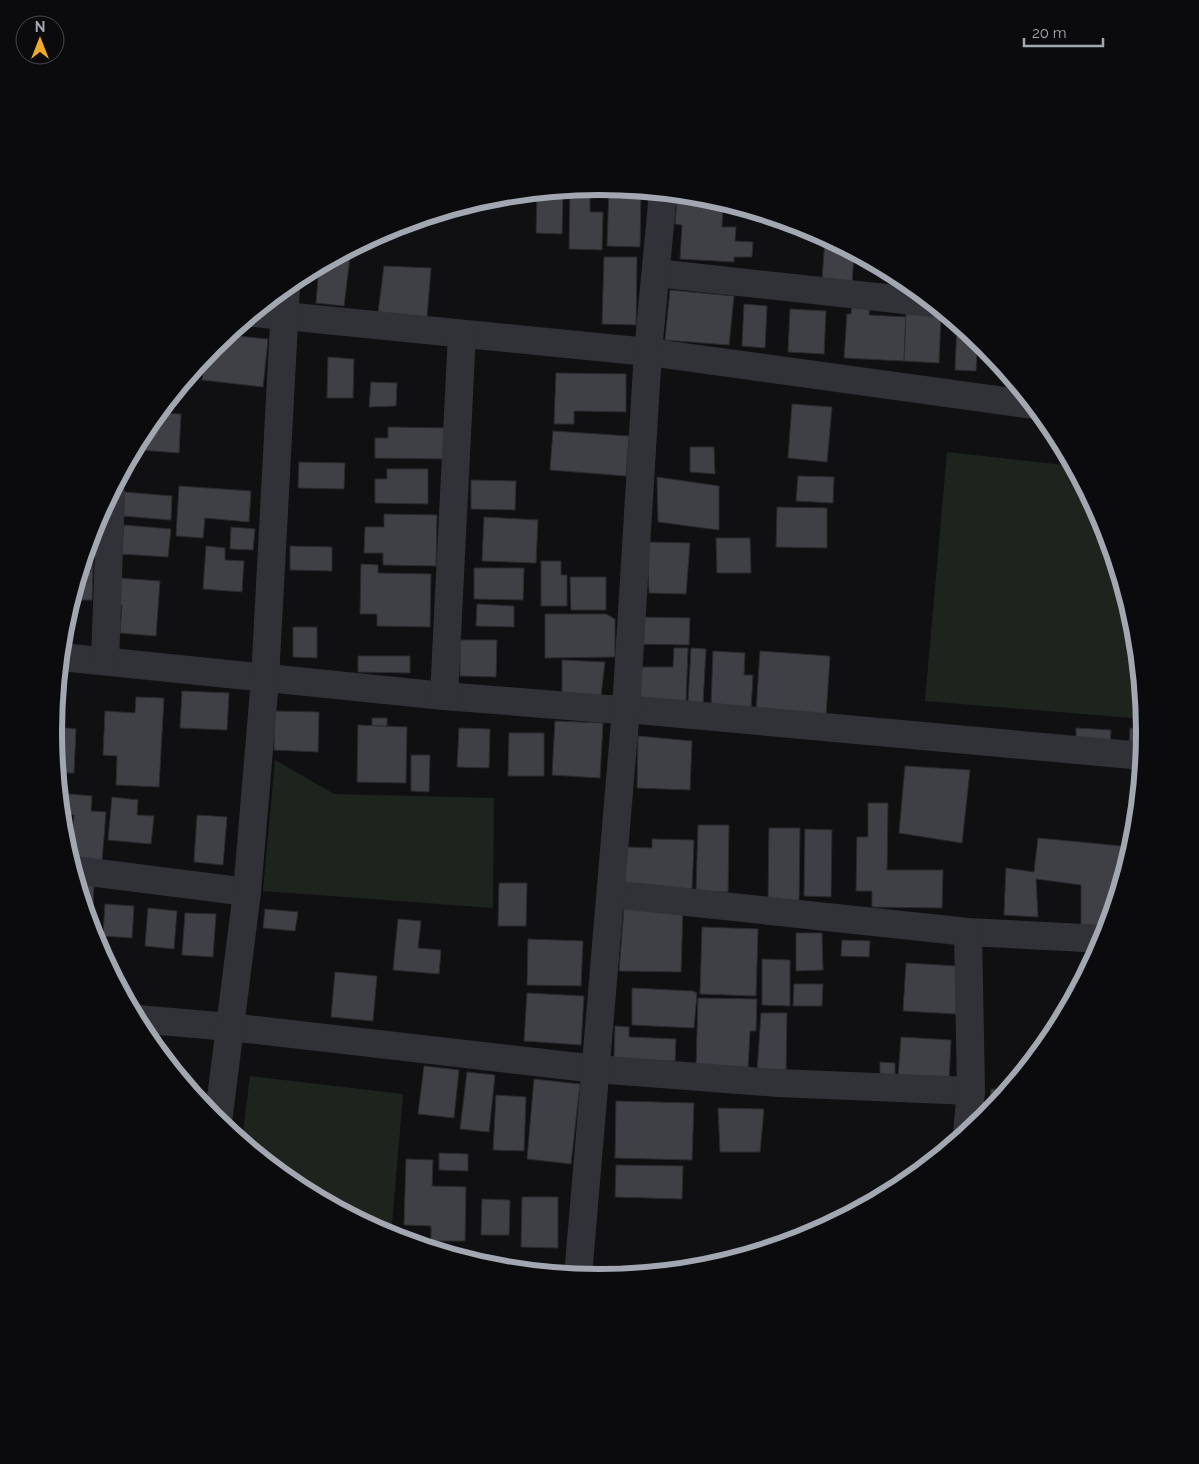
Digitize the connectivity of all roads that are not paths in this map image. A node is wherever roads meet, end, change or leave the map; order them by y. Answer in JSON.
{"nodes":[{"id":1,"x":663,"y":199,"type":"edge"},
{"id":2,"x":656,"y":273,"type":"junction"},
{"id":3,"x":285,"y":297,"type":"edge"},
{"id":4,"x":918,"y":301,"type":"edge"},
{"id":5,"x":263,"y":314,"type":"edge"},
{"id":6,"x":284,"y":316,"type":"junction"},
{"id":7,"x":462,"y":334,"type":"junction"},
{"id":8,"x":648,"y":352,"type":"junction"},
{"id":9,"x":1024,"y":403,"type":"edge"},
{"id":10,"x":110,"y":510,"type":"edge"},
{"id":11,"x":68,"y":658,"type":"edge"},
{"id":12,"x":105,"y":661,"type":"junction"},
{"id":13,"x":265,"y":679,"type":"junction"},
{"id":14,"x":444,"y":696,"type":"junction"},
{"id":15,"x":626,"y":710,"type":"junction"},
{"id":16,"x":1135,"y":755,"type":"edge"},
{"id":17,"x":81,"y":871,"type":"edge"},
{"id":18,"x":247,"y":892,"type":"junction"},
{"id":19,"x":611,"y":894,"type":"junction"},
{"id":20,"x":968,"y":932,"type":"junction"},
{"id":21,"x":1096,"y":939,"type":"edge"},
{"id":22,"x":147,"y":1020,"type":"edge"},
{"id":23,"x":230,"y":1027,"type":"junction"},
{"id":24,"x":596,"y":1069,"type":"junction"},
{"id":25,"x":972,"y":1090,"type":"junction"},
{"id":26,"x":219,"y":1111,"type":"edge"},
{"id":27,"x":967,"y":1123,"type":"edge"},
{"id":28,"x":579,"y":1268,"type":"edge"}],
"edges":[{"from":1,"to":2,"type":"street"},
{"from":2,"to":4,"type":"street"},
{"from":2,"to":8,"type":"street"},
{"from":3,"to":6,"type":"street"},
{"from":5,"to":6,"type":"street"},
{"from":6,"to":7,"type":"street"},
{"from":6,"to":13,"type":"street"},
{"from":7,"to":8,"type":"street"},
{"from":7,"to":14,"type":"street"},
{"from":8,"to":9,"type":"street"},
{"from":8,"to":15,"type":"street"},
{"from":10,"to":12,"type":"street"},
{"from":11,"to":12,"type":"street"},
{"from":12,"to":13,"type":"street"},
{"from":13,"to":14,"type":"street"},
{"from":13,"to":18,"type":"street"},
{"from":14,"to":15,"type":"street"},
{"from":15,"to":16,"type":"street"},
{"from":15,"to":19,"type":"street"},
{"from":17,"to":18,"type":"street"},
{"from":18,"to":23,"type":"street"},
{"from":19,"to":20,"type":"street"},
{"from":19,"to":24,"type":"street"},
{"from":20,"to":21,"type":"street"},
{"from":20,"to":25,"type":"street"},
{"from":22,"to":23,"type":"street"},
{"from":23,"to":24,"type":"street"},
{"from":23,"to":26,"type":"street"},
{"from":24,"to":25,"type":"street"},
{"from":24,"to":28,"type":"street"},
{"from":25,"to":27,"type":"street"}]}
